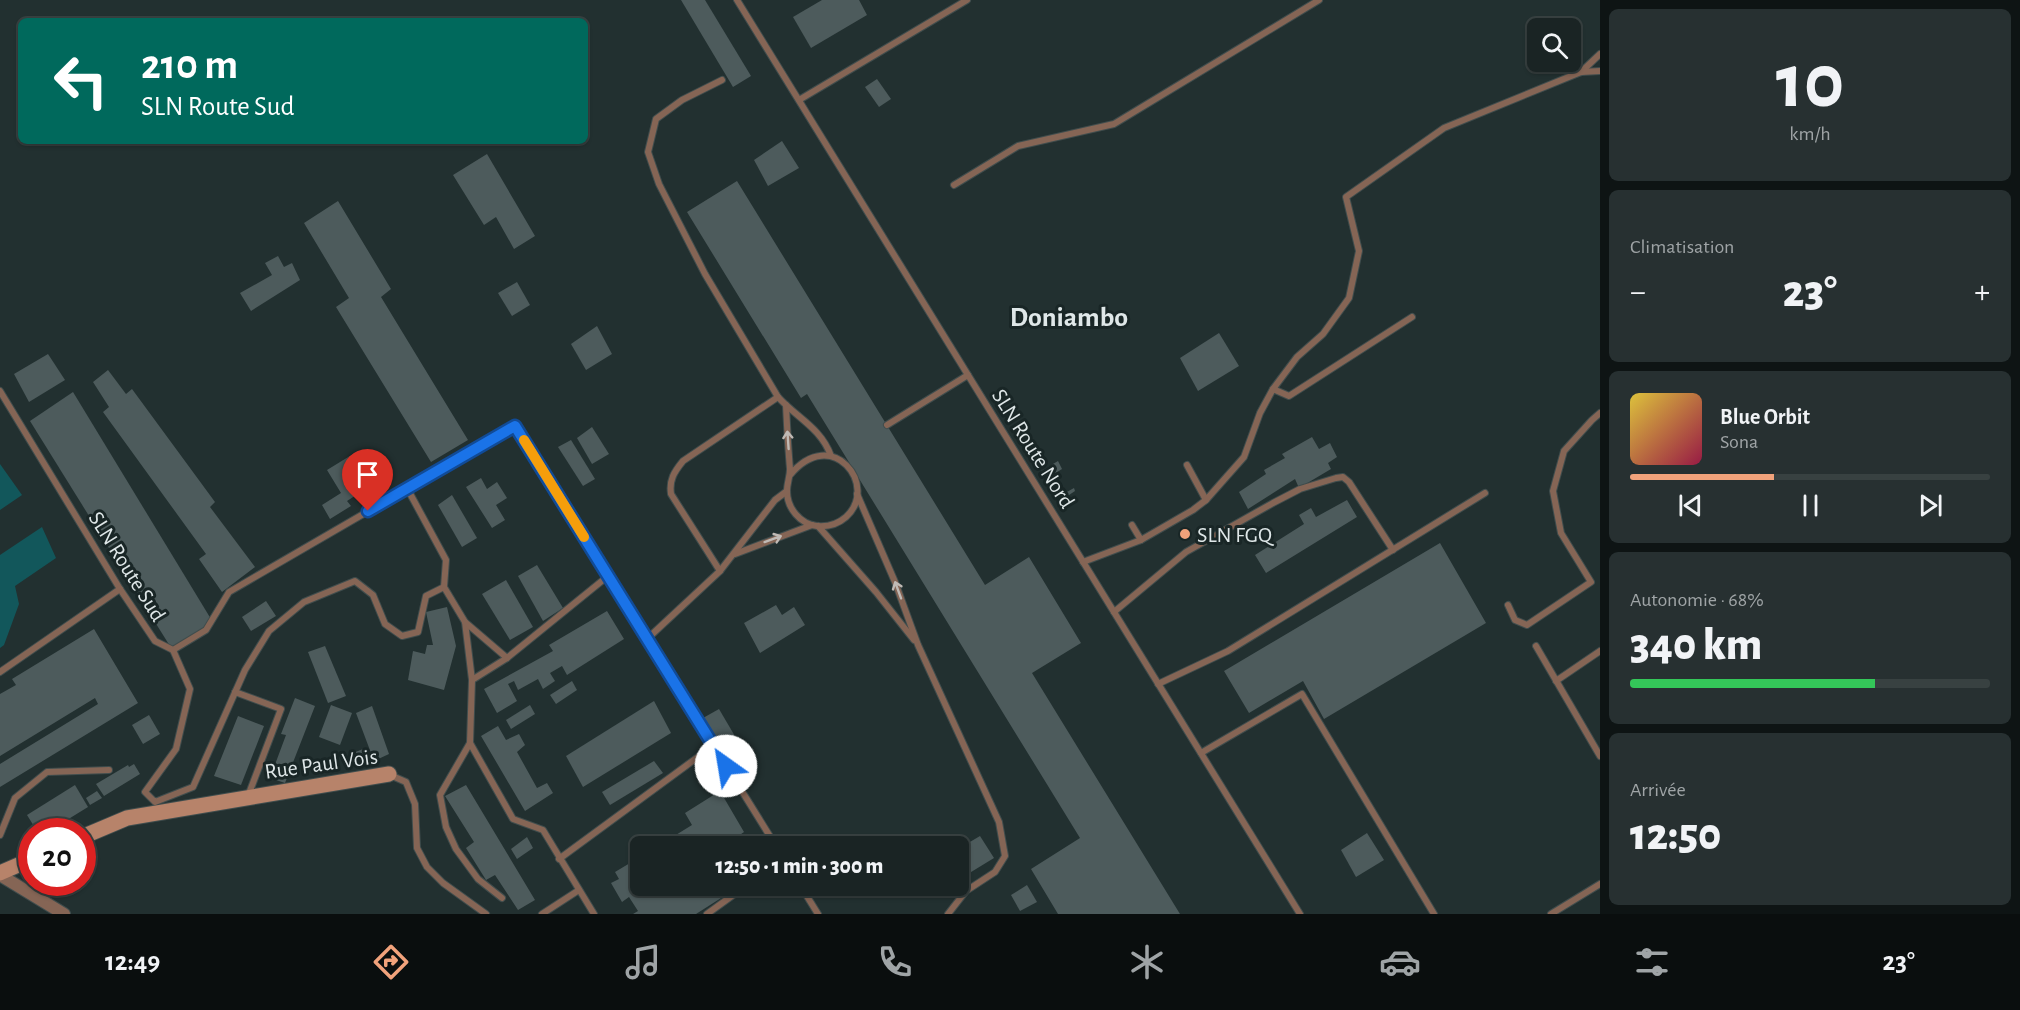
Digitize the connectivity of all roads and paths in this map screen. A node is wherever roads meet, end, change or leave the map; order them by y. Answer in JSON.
{"nodes":[{"id":1,"x":737,"y":0,"type":"edge"},
{"id":2,"x":967,"y":0,"type":"edge"},
{"id":3,"x":1319,"y":0,"type":"edge"},
{"id":4,"x":1600,"y":54,"type":"edge"},
{"id":5,"x":1600,"y":71,"type":"edge"},
{"id":6,"x":1581,"y":72,"type":"junction"},
{"id":7,"x":722,"y":80,"type":"dead end"},
{"id":8,"x":799,"y":100,"type":"junction"},
{"id":9,"x":954,"y":185,"type":"dead end"},
{"id":10,"x":1412,"y":317,"type":"dead end"},
{"id":11,"x":968,"y":375,"type":"junction"},
{"id":12,"x":1273,"y":389,"type":"junction"},
{"id":13,"x":0,"y":391,"type":"edge"},
{"id":14,"x":778,"y":397,"type":"junction"},
{"id":15,"x":786,"y":405,"type":"junction"},
{"id":16,"x":1600,"y":413,"type":"edge"},
{"id":17,"x":887,"y":425,"type":"dead end"},
{"id":18,"x":831,"y":456,"type":"junction"},
{"id":19,"x":1187,"y":465,"type":"dead end"},
{"id":20,"x":790,"y":475,"type":"junction"},
{"id":21,"x":407,"y":488,"type":"junction"},
{"id":22,"x":787,"y":491,"type":"junction"},
{"id":23,"x":857,"y":494,"type":"junction"},
{"id":24,"x":1485,"y":494,"type":"dead end"},
{"id":25,"x":1206,"y":500,"type":"junction"},
{"id":26,"x":1132,"y":525,"type":"dead end"},
{"id":27,"x":815,"y":526,"type":"junction"},
{"id":28,"x":1141,"y":540,"type":"junction"},
{"id":29,"x":1393,"y":550,"type":"junction"},
{"id":30,"x":735,"y":554,"type":"junction"},
{"id":31,"x":1083,"y":562,"type":"junction"},
{"id":32,"x":720,"y":571,"type":"junction"},
{"id":33,"x":609,"y":576,"type":"junction"},
{"id":34,"x":444,"y":587,"type":"junction"},
{"id":35,"x":120,"y":589,"type":"junction"},
{"id":36,"x":1508,"y":606,"type":"dead end"},
{"id":37,"x":1114,"y":612,"type":"junction"},
{"id":38,"x":465,"y":622,"type":"junction"},
{"id":39,"x":647,"y":639,"type":"junction"},
{"id":40,"x":918,"y":645,"type":"junction"},
{"id":41,"x":1536,"y":646,"type":"dead end"},
{"id":42,"x":173,"y":650,"type":"junction"},
{"id":43,"x":1600,"y":651,"type":"edge"},
{"id":44,"x":507,"y":658,"type":"junction"},
{"id":45,"x":0,"y":672,"type":"edge"},
{"id":46,"x":472,"y":680,"type":"junction"},
{"id":47,"x":1556,"y":681,"type":"junction"},
{"id":48,"x":1158,"y":684,"type":"junction"},
{"id":49,"x":235,"y":692,"type":"junction"},
{"id":50,"x":470,"y":743,"type":"junction"},
{"id":51,"x":713,"y":746,"type":"junction"},
{"id":52,"x":1201,"y":753,"type":"junction"},
{"id":53,"x":1600,"y":756,"type":"edge"},
{"id":54,"x":109,"y":770,"type":"dead end"},
{"id":55,"x":389,"y":774,"type":"joint"},
{"id":56,"x":248,"y":797,"type":"junction"},
{"id":57,"x":96,"y":831,"type":"edge"},
{"id":58,"x":0,"y":836,"type":"edge"},
{"id":59,"x":770,"y":836,"type":"edge"},
{"id":60,"x":559,"y":859,"type":"junction"},
{"id":61,"x":18,"y":866,"type":"edge"},
{"id":62,"x":0,"y":874,"type":"edge"},
{"id":63,"x":1600,"y":884,"type":"edge"},
{"id":64,"x":579,"y":890,"type":"junction"},
{"id":65,"x":732,"y":896,"type":"edge"},
{"id":66,"x":807,"y":896,"type":"edge"},
{"id":67,"x":502,"y":898,"type":"dead end"},
{"id":68,"x":554,"y":906,"type":"junction"},
{"id":69,"x":64,"y":914,"type":"edge"},
{"id":70,"x":486,"y":914,"type":"edge"},
{"id":71,"x":542,"y":914,"type":"edge"},
{"id":72,"x":559,"y":914,"type":"edge"},
{"id":73,"x":594,"y":914,"type":"edge"},
{"id":74,"x":707,"y":914,"type":"edge"},
{"id":75,"x":818,"y":914,"type":"edge"},
{"id":76,"x":948,"y":914,"type":"edge"},
{"id":77,"x":1300,"y":914,"type":"edge"},
{"id":78,"x":1434,"y":914,"type":"edge"},
{"id":79,"x":1551,"y":914,"type":"edge"}],
"edges":[{"from":1,"to":8,"type":"lane","name":"SLN Route Nord"},
{"from":2,"to":8,"type":"lane"},
{"from":3,"to":9,"type":"lane"},
{"from":4,"to":6,"type":"lane"},
{"from":5,"to":6,"type":"lane"},
{"from":6,"to":12,"type":"lane"},
{"from":7,"to":14,"type":"lane"},
{"from":8,"to":11,"type":"lane","name":"SLN Route Nord"},
{"from":10,"to":12,"type":"lane"},
{"from":11,"to":17,"type":"lane"},
{"from":11,"to":31,"type":"lane","name":"SLN Route Nord"},
{"from":12,"to":25,"type":"lane"},
{"from":13,"to":35,"type":"lane","name":"SLN Route Sud"},
{"from":14,"to":15,"type":"lane"},
{"from":14,"to":32,"type":"lane"},
{"from":15,"to":18,"type":"lane"},
{"from":20,"to":15,"type":"lane","one_way":true},
{"from":16,"to":36,"type":"lane"},
{"from":18,"to":20,"type":"lane"},
{"from":18,"to":23,"type":"lane"},
{"from":19,"to":25,"type":"lane"},
{"from":20,"to":22,"type":"lane"},
{"from":21,"to":33,"type":"lane","name":"SLN Route Sud"},
{"from":21,"to":34,"type":"lane"},
{"from":21,"to":42,"type":"lane","name":"SLN Route Sud"},
{"from":22,"to":27,"type":"lane"},
{"from":22,"to":30,"type":"lane"},
{"from":23,"to":27,"type":"lane"},
{"from":40,"to":23,"type":"lane","one_way":true},
{"from":24,"to":29,"type":"lane"},
{"from":25,"to":28,"type":"lane"},
{"from":26,"to":28,"type":"lane"},
{"from":30,"to":27,"type":"lane","one_way":true},
{"from":27,"to":40,"type":"lane"},
{"from":28,"to":31,"type":"lane"},
{"from":29,"to":37,"type":"lane"},
{"from":29,"to":48,"type":"lane"},
{"from":30,"to":32,"type":"lane"},
{"from":31,"to":37,"type":"lane","name":"SLN Route Nord"},
{"from":32,"to":39,"type":"lane"},
{"from":33,"to":39,"type":"lane","name":"SLN Route Sud"},
{"from":33,"to":44,"type":"lane"},
{"from":34,"to":38,"type":"lane"},
{"from":34,"to":49,"type":"lane"},
{"from":35,"to":42,"type":"lane","name":"SLN Route Sud"},
{"from":35,"to":45,"type":"lane"},
{"from":37,"to":48,"type":"lane","name":"SLN Route Nord"},
{"from":38,"to":44,"type":"lane"},
{"from":38,"to":46,"type":"lane"},
{"from":39,"to":51,"type":"lane","name":"SLN Route Sud"},
{"from":40,"to":76,"type":"lane"},
{"from":41,"to":47,"type":"lane"},
{"from":42,"to":49,"type":"lane"},
{"from":43,"to":47,"type":"lane"},
{"from":44,"to":46,"type":"lane"},
{"from":46,"to":50,"type":"lane"},
{"from":47,"to":53,"type":"lane"},
{"from":48,"to":52,"type":"lane","name":"SLN Route Nord"},
{"from":49,"to":56,"type":"lane"},
{"from":50,"to":60,"type":"lane"},
{"from":50,"to":67,"type":"lane"},
{"from":51,"to":59,"type":"lane","name":"SLN Route Sud"},
{"from":51,"to":60,"type":"lane"},
{"from":52,"to":77,"type":"lane","name":"SLN Route Nord"},
{"from":52,"to":78,"type":"lane"},
{"from":54,"to":58,"type":"lane"},
{"from":55,"to":56,"type":"street","name":"Rue Paul Vois"},
{"from":55,"to":70,"type":"lane","name":"Rue Paul Vois"},
{"from":56,"to":57,"type":"street","name":"Rue Paul Vois"},
{"from":60,"to":64,"type":"lane"},
{"from":61,"to":62,"type":"street"},
{"from":62,"to":69,"type":"street"},
{"from":63,"to":79,"type":"lane"},
{"from":64,"to":68,"type":"lane"},
{"from":64,"to":73,"type":"lane"},
{"from":65,"to":74,"type":"lane"},
{"from":66,"to":75,"type":"lane"},
{"from":68,"to":71,"type":"lane"},
{"from":68,"to":72,"type":"lane"}]}
